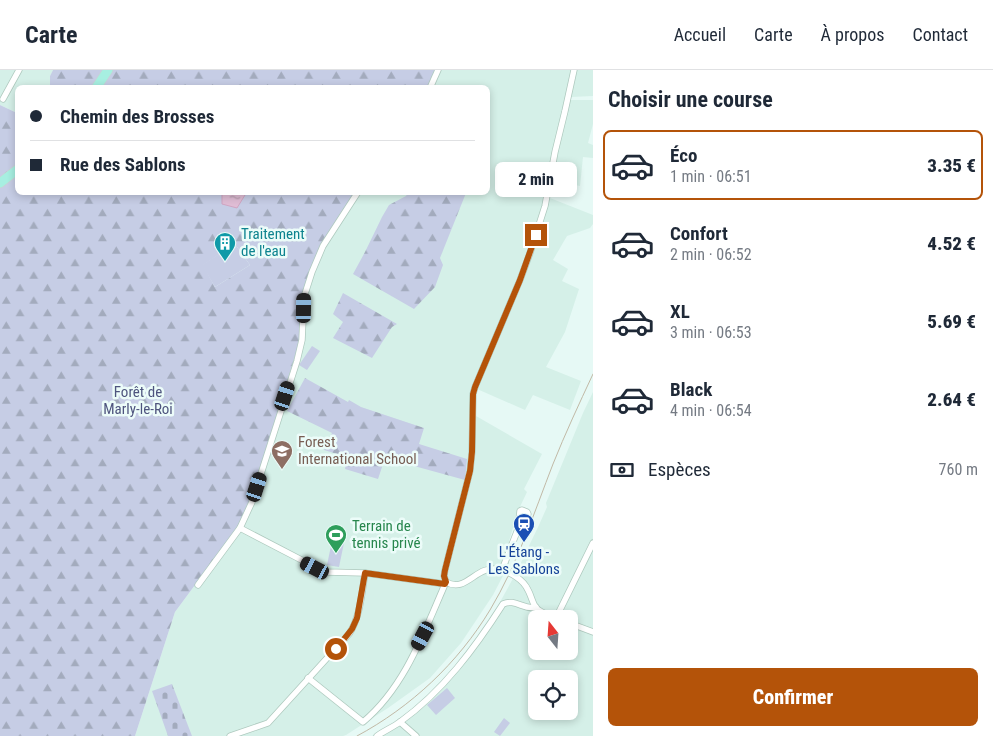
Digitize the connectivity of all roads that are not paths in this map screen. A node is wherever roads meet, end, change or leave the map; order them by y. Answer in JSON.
{"nodes":[{"id":1,"x":19,"y":70,"type":"edge"},
{"id":2,"x":108,"y":70,"type":"edge"},
{"id":3,"x":438,"y":70,"type":"edge"},
{"id":4,"x":574,"y":70,"type":"edge"},
{"id":5,"x":98,"y":85,"type":"edge"},
{"id":6,"x":431,"y":85,"type":"edge"},
{"id":7,"x":3,"y":99,"type":"dead end"},
{"id":8,"x":15,"y":172,"type":"edge"},
{"id":9,"x":0,"y":183,"type":"edge"},
{"id":10,"x":356,"y":195,"type":"edge"},
{"id":11,"x":240,"y":528,"type":"junction"},
{"id":12,"x":518,"y":529,"type":"dead end"},
{"id":13,"x":593,"y":542,"type":"edge"},
{"id":14,"x":502,"y":570,"type":"junction"},
{"id":15,"x":365,"y":573,"type":"junction"},
{"id":16,"x":446,"y":583,"type":"junction"},
{"id":17,"x":198,"y":585,"type":"dead end"},
{"id":18,"x":536,"y":607,"type":"junction"},
{"id":19,"x":539,"y":610,"type":"edge"},
{"id":20,"x":561,"y":610,"type":"edge"},
{"id":21,"x":578,"y":626,"type":"edge"},
{"id":22,"x":593,"y":632,"type":"edge"},
{"id":23,"x":308,"y":678,"type":"junction"},
{"id":24,"x":400,"y":722,"type":"junction"},
{"id":25,"x":230,"y":736,"type":"edge"},
{"id":26,"x":377,"y":736,"type":"edge"},
{"id":27,"x":416,"y":736,"type":"edge"}],
"edges":[{"from":1,"to":7,"type":"street"},
{"from":2,"to":5,"type":"main road"},
{"from":3,"to":6,"type":"street"},
{"from":4,"to":16,"type":"street"},
{"from":8,"to":9,"type":"main road"},
{"from":10,"to":11,"type":"street"},
{"from":11,"to":15,"type":"street"},
{"from":11,"to":17,"type":"street"},
{"from":12,"to":14,"type":"street"},
{"from":13,"to":20,"type":"street"},
{"from":14,"to":16,"type":"street"},
{"from":14,"to":18,"type":"street"},
{"from":15,"to":16,"type":"street"},
{"from":15,"to":23,"type":"street"},
{"from":16,"to":23,"type":"street"},
{"from":18,"to":19,"type":"street"},
{"from":18,"to":24,"type":"street"},
{"from":21,"to":22,"type":"street"},
{"from":23,"to":25,"type":"street"},
{"from":24,"to":26,"type":"street"},
{"from":24,"to":27,"type":"street"}]}
